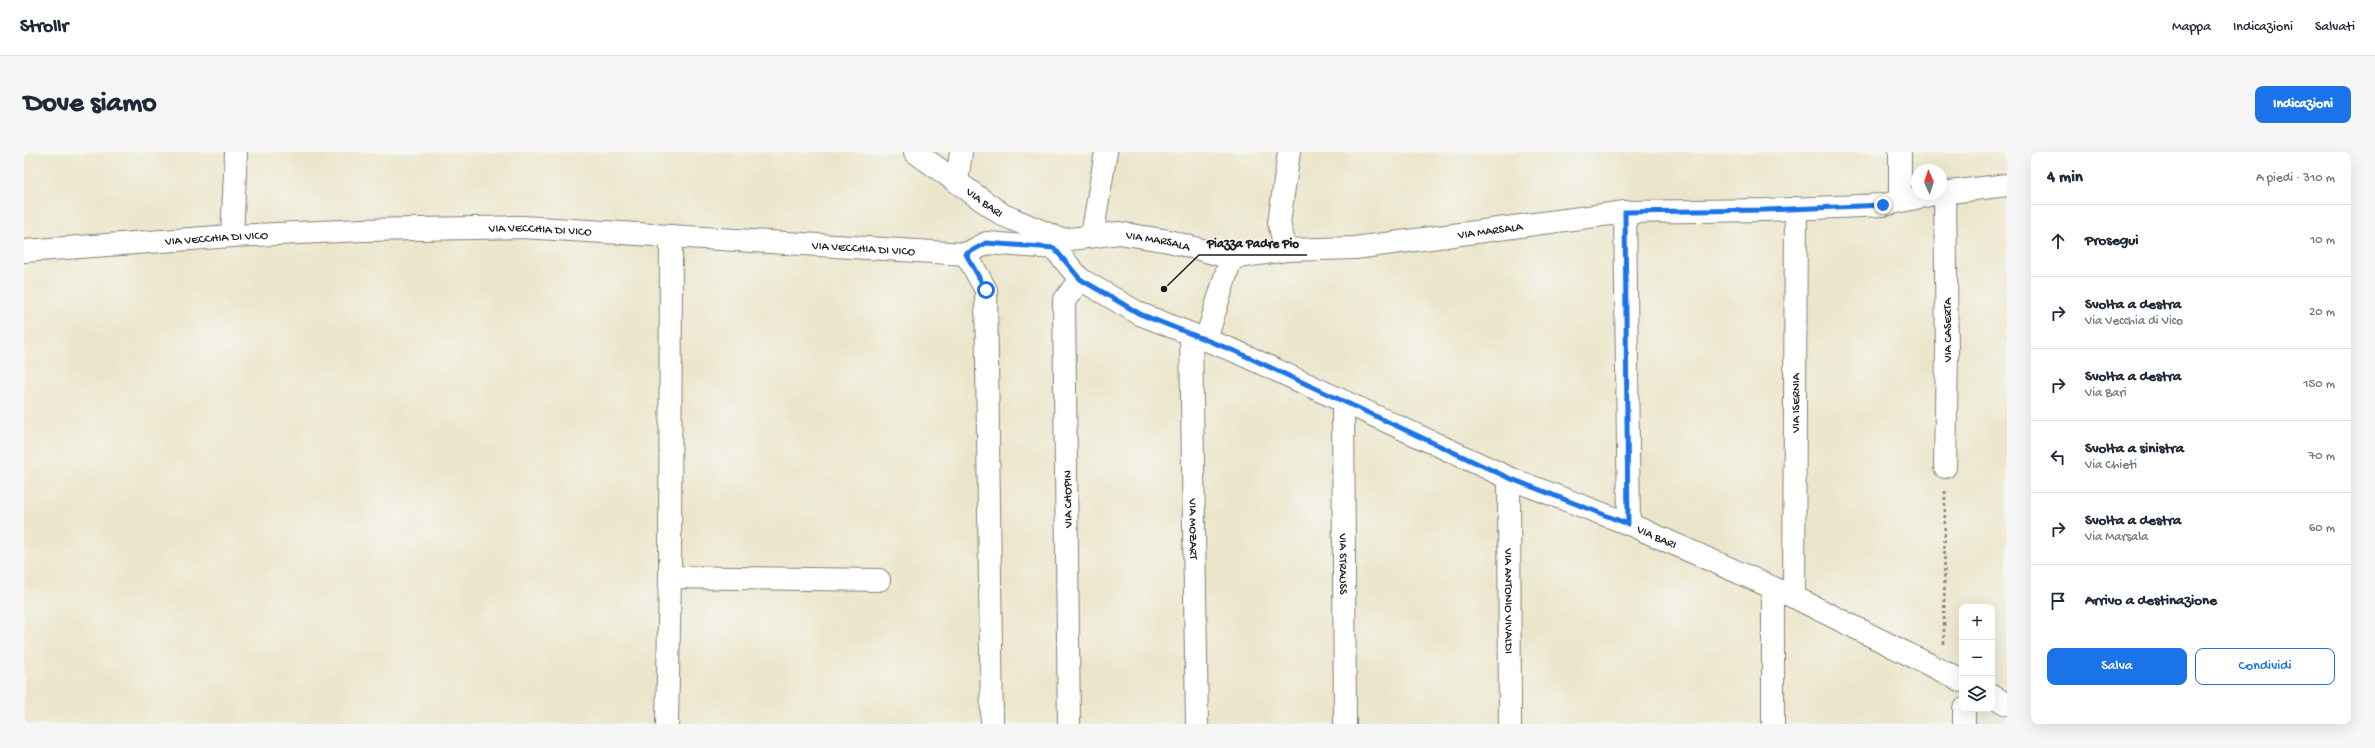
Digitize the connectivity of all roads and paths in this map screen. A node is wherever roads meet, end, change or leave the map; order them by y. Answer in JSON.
{"nodes":[{"id":1,"x":236,"y":152,"type":"edge"},
{"id":2,"x":915,"y":152,"type":"edge"},
{"id":3,"x":961,"y":152,"type":"edge"},
{"id":4,"x":1106,"y":152,"type":"edge"},
{"id":5,"x":1290,"y":152,"type":"edge"},
{"id":6,"x":1900,"y":152,"type":"edge"},
{"id":7,"x":957,"y":182,"type":"junction"},
{"id":8,"x":2007,"y":186,"type":"edge"},
{"id":9,"x":1947,"y":192,"type":"edge"},
{"id":10,"x":1911,"y":198,"type":"edge"},
{"id":11,"x":1900,"y":200,"type":"junction"},
{"id":12,"x":1940,"y":200,"type":"edge"},
{"id":13,"x":1796,"y":208,"type":"junction"},
{"id":14,"x":1625,"y":212,"type":"junction"},
{"id":15,"x":232,"y":236,"type":"junction"},
{"id":16,"x":671,"y":236,"type":"junction"},
{"id":17,"x":1092,"y":236,"type":"junction"},
{"id":18,"x":1058,"y":244,"type":"junction"},
{"id":19,"x":1286,"y":250,"type":"junction"},
{"id":20,"x":24,"y":251,"type":"edge"},
{"id":21,"x":966,"y":254,"type":"junction"},
{"id":22,"x":1231,"y":258,"type":"junction"},
{"id":23,"x":1080,"y":279,"type":"junction"},
{"id":24,"x":1199,"y":337,"type":"junction"},
{"id":25,"x":1343,"y":403,"type":"junction"},
{"id":26,"x":1944,"y":468,"type":"joint"},
{"id":27,"x":1509,"y":478,"type":"junction"},
{"id":28,"x":1628,"y":524,"type":"junction"},
{"id":29,"x":670,"y":577,"type":"junction"},
{"id":30,"x":879,"y":580,"type":"dead end"},
{"id":31,"x":1773,"y":588,"type":"junction"},
{"id":32,"x":1794,"y":597,"type":"junction"},
{"id":33,"x":1953,"y":677,"type":"edge"},
{"id":34,"x":1995,"y":698,"type":"edge"},
{"id":35,"x":2007,"y":704,"type":"edge"},
{"id":36,"x":1964,"y":712,"type":"edge"},
{"id":37,"x":667,"y":724,"type":"edge"},
{"id":38,"x":992,"y":724,"type":"edge"},
{"id":39,"x":1069,"y":724,"type":"edge"},
{"id":40,"x":1197,"y":724,"type":"edge"},
{"id":41,"x":1345,"y":724,"type":"edge"},
{"id":42,"x":1510,"y":724,"type":"edge"},
{"id":43,"x":1773,"y":724,"type":"edge"},
{"id":44,"x":1964,"y":724,"type":"edge"}],
"edges":[{"from":1,"to":15,"type":"street"},
{"from":2,"to":7,"type":"street","name":"VIA BARI"},
{"from":3,"to":7,"type":"street"},
{"from":4,"to":17,"type":"street"},
{"from":5,"to":19,"type":"street"},
{"from":6,"to":11,"type":"street"},
{"from":7,"to":18,"type":"street","name":"VIA BARI"},
{"from":8,"to":9,"type":"street","name":"VIA MARSALA"},
{"from":10,"to":11,"type":"street","name":"VIA MARSALA"},
{"from":11,"to":13,"type":"street","name":"VIA MARSALA"},
{"from":12,"to":26,"type":"street","name":"VIA CASERTA"},
{"from":13,"to":14,"type":"street","name":"VIA MARSALA"},
{"from":13,"to":32,"type":"street","name":"VIA ISERNIA"},
{"from":14,"to":19,"type":"street","name":"VIA MARSALA"},
{"from":14,"to":28,"type":"street"},
{"from":15,"to":16,"type":"street","name":"VIA VECCHIA DI VICO"},
{"from":15,"to":20,"type":"street","name":"VIA VECCHIA DI VICO"},
{"from":16,"to":21,"type":"street","name":"VIA VECCHIA DI VICO"},
{"from":16,"to":29,"type":"street"},
{"from":17,"to":18,"type":"street","name":"VIA MARSALA"},
{"from":17,"to":22,"type":"street","name":"VIA MARSALA"},
{"from":18,"to":21,"type":"street"},
{"from":18,"to":23,"type":"street","name":"VIA BARI"},
{"from":19,"to":22,"type":"street","name":"VIA MARSALA"},
{"from":21,"to":38,"type":"street"},
{"from":22,"to":24,"type":"street","name":"VIA MOZART"},
{"from":23,"to":24,"type":"street","name":"VIA BARI"},
{"from":23,"to":39,"type":"street","name":"VIA CHOPIN"},
{"from":24,"to":25,"type":"street","name":"VIA BARI"},
{"from":24,"to":40,"type":"street","name":"VIA MOZART"},
{"from":25,"to":27,"type":"street","name":"VIA BARI"},
{"from":25,"to":41,"type":"street","name":"VIA STRAUSS"},
{"from":26,"to":33,"type":"path"},
{"from":27,"to":28,"type":"street","name":"VIA BARI"},
{"from":27,"to":42,"type":"street","name":"VIA ANTONIO VIVALDI"},
{"from":28,"to":31,"type":"street","name":"VIA BARI"},
{"from":29,"to":30,"type":"street"},
{"from":29,"to":37,"type":"street"},
{"from":31,"to":32,"type":"street","name":"VIA BARI"},
{"from":31,"to":43,"type":"street"},
{"from":32,"to":33,"type":"street","name":"VIA BARI"},
{"from":34,"to":35,"type":"street"},
{"from":36,"to":44,"type":"street"}]}
